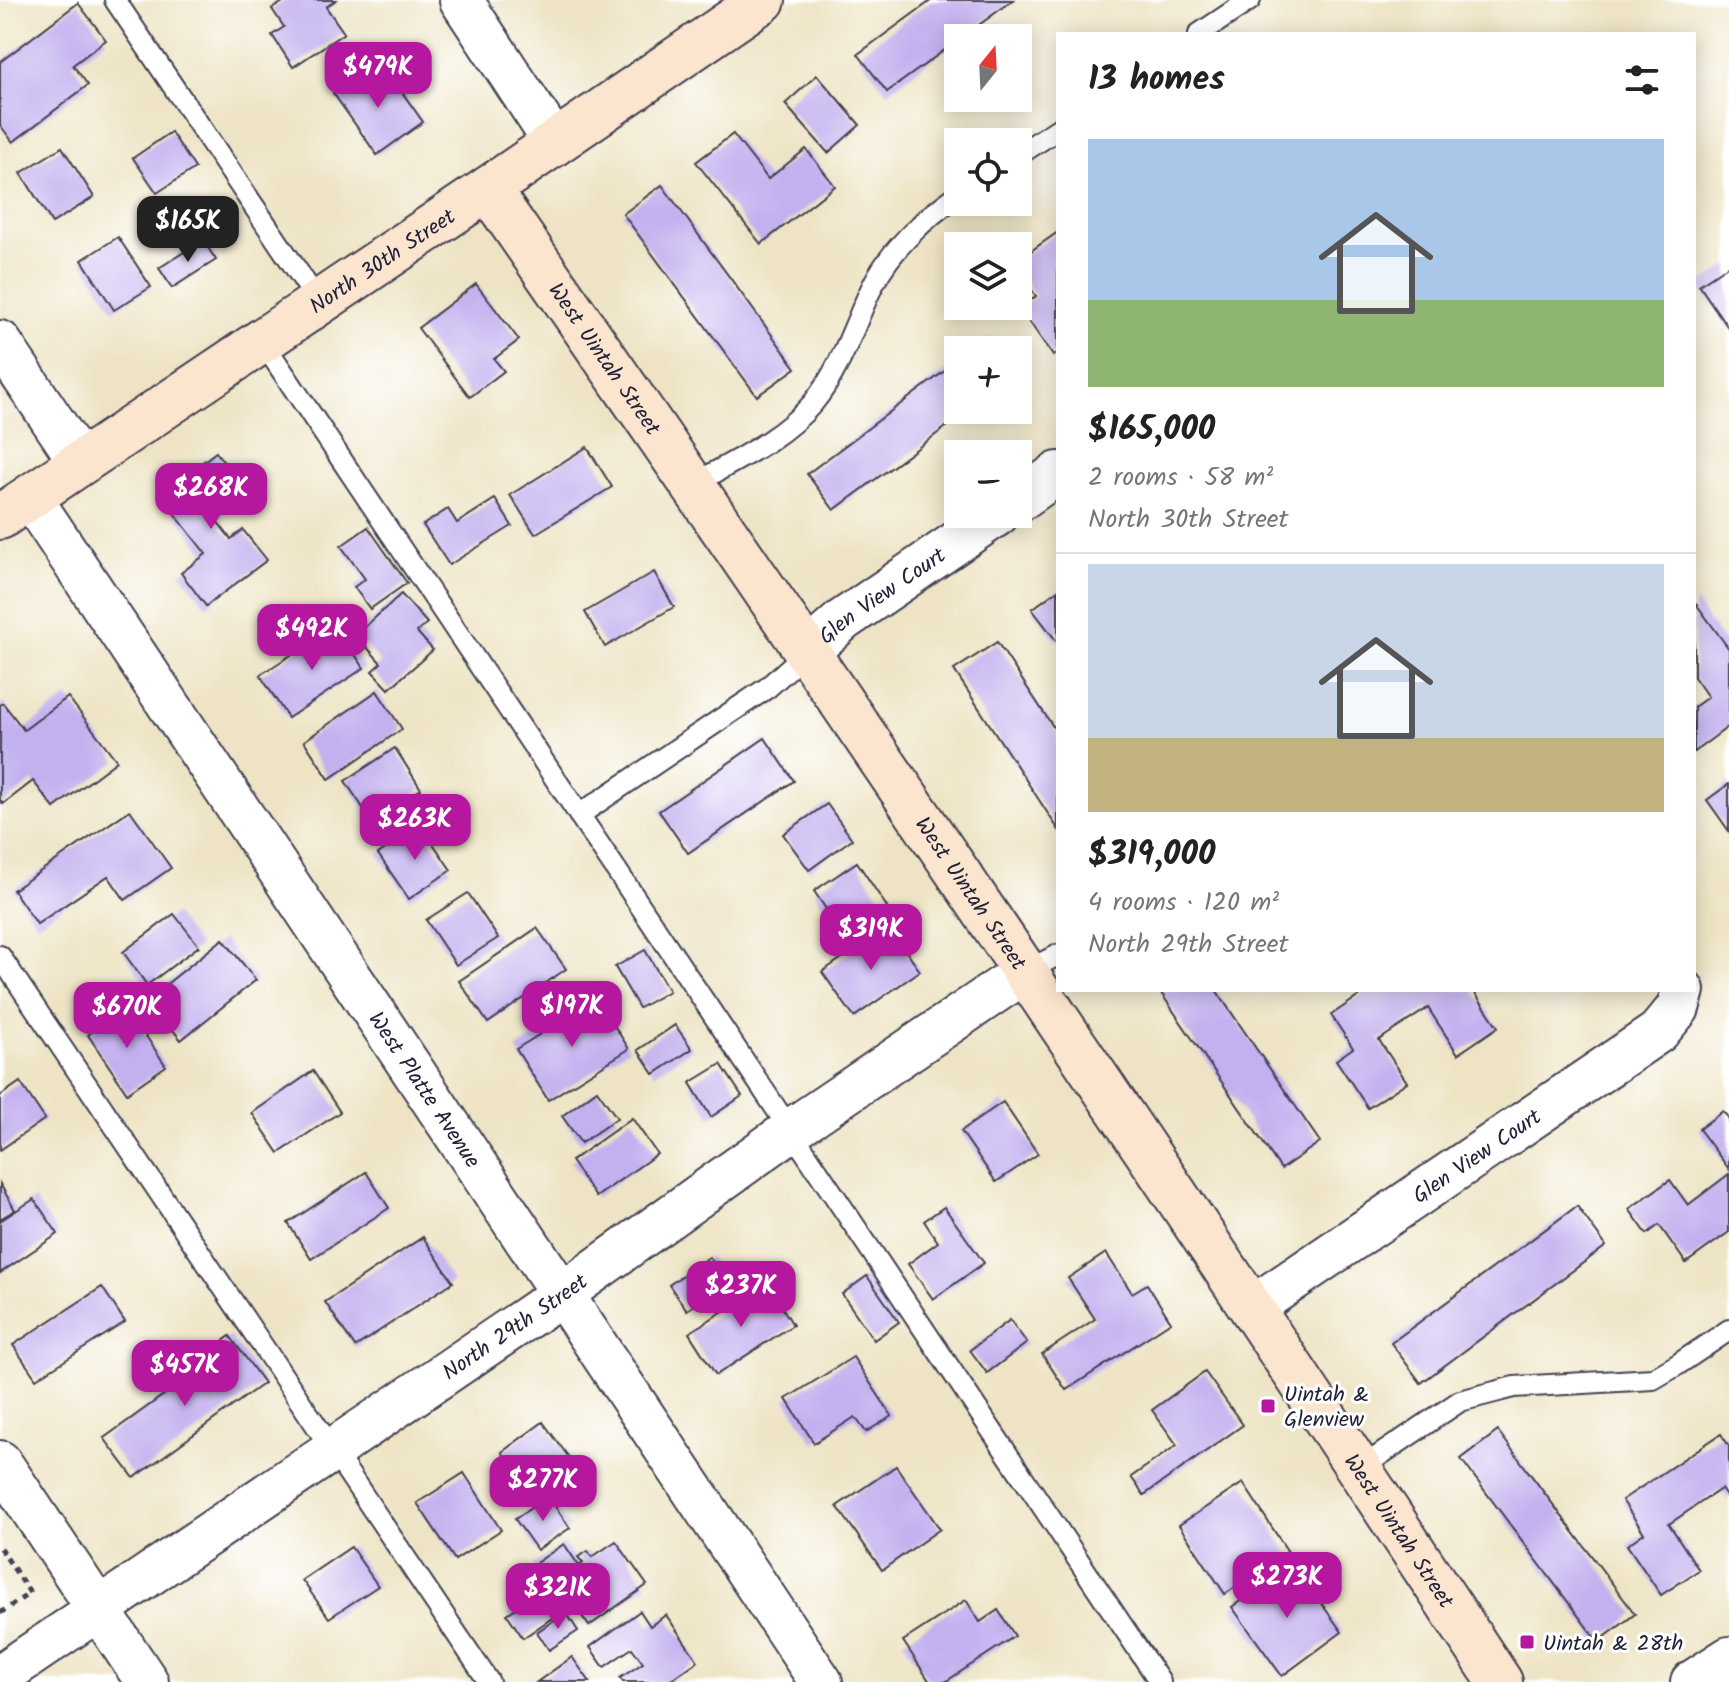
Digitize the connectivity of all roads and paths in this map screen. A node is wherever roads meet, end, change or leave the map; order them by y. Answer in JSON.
{"nodes":[{"id":1,"x":115,"y":0,"type":"edge"},
{"id":2,"x":461,"y":0,"type":"edge"},
{"id":3,"x":763,"y":0,"type":"edge"},
{"id":4,"x":1250,"y":0,"type":"edge"},
{"id":5,"x":1202,"y":32,"type":"edge"},
{"id":6,"x":1056,"y":130,"type":"edge"},
{"id":7,"x":555,"y":143,"type":"junction"},
{"id":8,"x":1032,"y":146,"type":"edge"},
{"id":9,"x":488,"y":189,"type":"junction"},
{"id":10,"x":944,"y":204,"type":"edge"},
{"id":11,"x":319,"y":303,"type":"junction"},
{"id":12,"x":262,"y":341,"type":"junction"},
{"id":13,"x":0,"y":342,"type":"edge"},
{"id":14,"x":81,"y":463,"type":"junction"},
{"id":15,"x":1056,"y":474,"type":"edge"},
{"id":16,"x":692,"y":485,"type":"junction"},
{"id":17,"x":1032,"y":491,"type":"edge"},
{"id":18,"x":15,"y":507,"type":"edge"},
{"id":19,"x":978,"y":528,"type":"edge"},
{"id":20,"x":807,"y":652,"type":"junction"},
{"id":21,"x":579,"y":815,"type":"junction"},
{"id":22,"x":0,"y":956,"type":"edge"},
{"id":23,"x":1042,"y":963,"type":"edge"},
{"id":24,"x":1056,"y":986,"type":"edge"},
{"id":25,"x":1060,"y":992,"type":"edge"},
{"id":26,"x":1682,"y":992,"type":"edge"},
{"id":27,"x":791,"y":1130,"type":"junction"},
{"id":28,"x":562,"y":1294,"type":"junction"},
{"id":29,"x":1253,"y":1307,"type":"junction"},
{"id":30,"x":1729,"y":1330,"type":"edge"},
{"id":31,"x":334,"y":1450,"type":"junction"},
{"id":32,"x":0,"y":1462,"type":"edge"},
{"id":33,"x":1359,"y":1469,"type":"junction"},
{"id":34,"x":0,"y":1548,"type":"edge"},
{"id":35,"x":99,"y":1610,"type":"junction"},
{"id":36,"x":0,"y":1613,"type":"edge"},
{"id":37,"x":1729,"y":1658,"type":"edge"},
{"id":38,"x":0,"y":1676,"type":"edge"},
{"id":39,"x":147,"y":1682,"type":"edge"},
{"id":40,"x":489,"y":1682,"type":"edge"},
{"id":41,"x":821,"y":1682,"type":"edge"},
{"id":42,"x":1160,"y":1682,"type":"edge"},
{"id":43,"x":1500,"y":1682,"type":"edge"},
{"id":44,"x":1692,"y":1682,"type":"edge"}],
"edges":[{"from":1,"to":11,"type":"lane"},
{"from":2,"to":7,"type":"street"},
{"from":3,"to":7,"type":"main road","name":"North 30th Street"},
{"from":4,"to":5,"type":"lane"},
{"from":6,"to":8,"type":"lane"},
{"from":7,"to":9,"type":"main road","name":"North 30th Street"},
{"from":9,"to":11,"type":"main road","name":"North 30th Street"},
{"from":9,"to":16,"type":"main road","name":"West Uintah Street"},
{"from":10,"to":16,"type":"lane"},
{"from":11,"to":12,"type":"main road","name":"North 30th Street"},
{"from":12,"to":14,"type":"main road","name":"North 30th Street"},
{"from":12,"to":21,"type":"lane"},
{"from":13,"to":14,"type":"street"},
{"from":14,"to":18,"type":"main road","name":"North 30th Street"},
{"from":15,"to":17,"type":"street"},
{"from":16,"to":20,"type":"main road","name":"West Uintah Street"},
{"from":18,"to":28,"type":"street","name":"West Platte Avenue"},
{"from":19,"to":20,"type":"street","name":"Glen View Court"},
{"from":20,"to":21,"type":"lane"},
{"from":20,"to":23,"type":"main road","name":"West Uintah Street"},
{"from":21,"to":27,"type":"lane"},
{"from":22,"to":31,"type":"lane"},
{"from":23,"to":24,"type":"main road","name":"West Uintah Street"},
{"from":23,"to":27,"type":"street","name":"North 29th Street"},
{"from":25,"to":29,"type":"main road","name":"West Uintah Street"},
{"from":26,"to":29,"type":"street","name":"Glen View Court"},
{"from":27,"to":28,"type":"street","name":"North 29th Street"},
{"from":27,"to":42,"type":"lane"},
{"from":28,"to":31,"type":"street","name":"North 29th Street"},
{"from":28,"to":41,"type":"street","name":"West Platte Avenue"},
{"from":29,"to":33,"type":"main road","name":"West Uintah Street"},
{"from":30,"to":33,"type":"lane"},
{"from":31,"to":35,"type":"street","name":"North 29th Street"},
{"from":31,"to":40,"type":"lane"},
{"from":32,"to":35,"type":"street"},
{"from":33,"to":43,"type":"main road","name":"West Uintah Street"},
{"from":34,"to":36,"type":"path"},
{"from":35,"to":38,"type":"street","name":"North 29th Street"},
{"from":35,"to":39,"type":"street"},
{"from":37,"to":44,"type":"street"}]}
